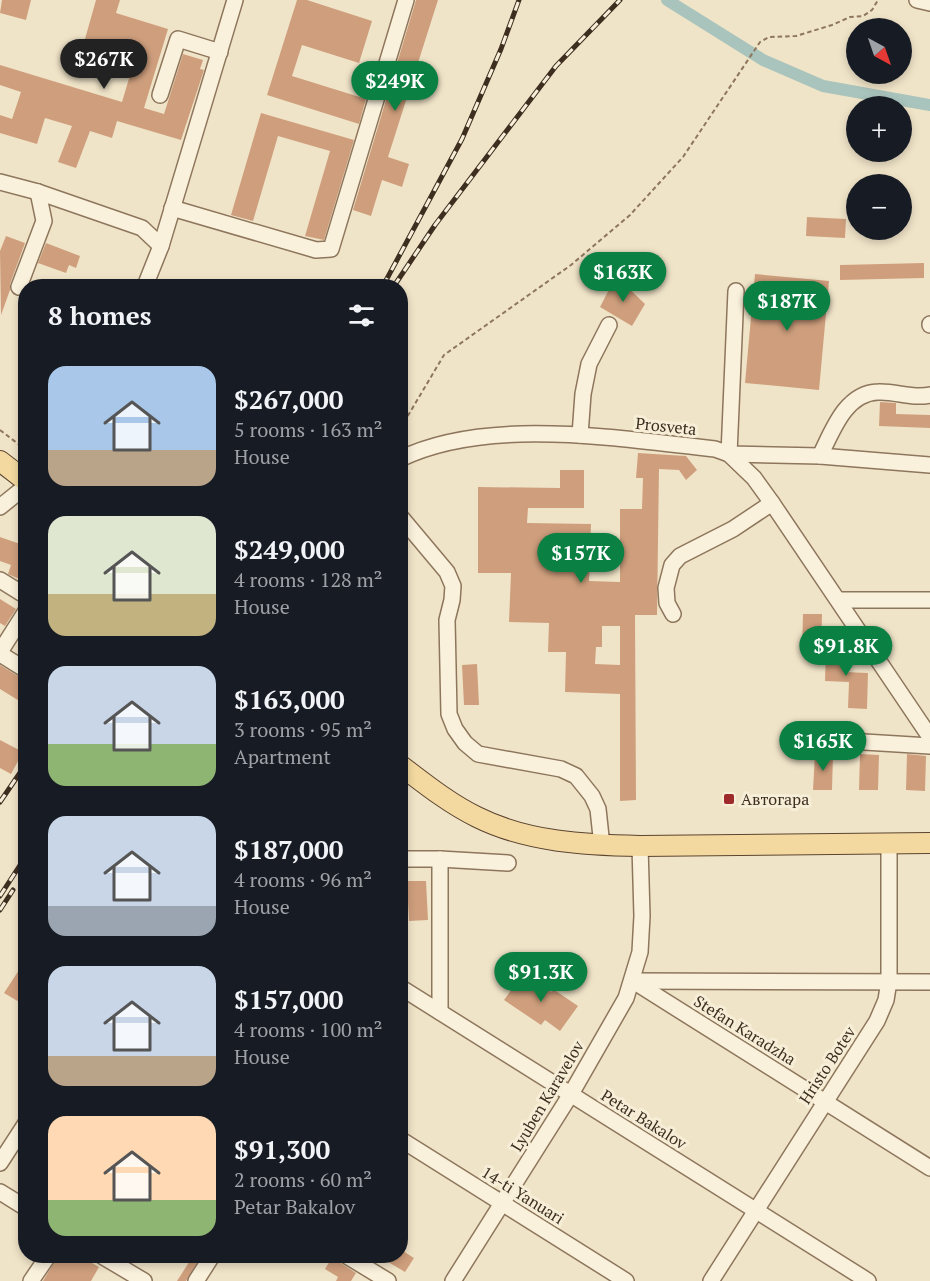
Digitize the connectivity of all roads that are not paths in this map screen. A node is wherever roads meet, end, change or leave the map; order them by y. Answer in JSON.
{"nodes":[{"id":1,"x":235,"y":0,"type":"edge"},
{"id":2,"x":406,"y":0,"type":"edge"},
{"id":3,"x":917,"y":0,"type":"edge"},
{"id":4,"x":930,"y":3,"type":"edge"},
{"id":5,"x":220,"y":52,"type":"junction"},
{"id":6,"x":160,"y":95,"type":"dead end"},
{"id":7,"x":0,"y":182,"type":"edge"},
{"id":8,"x":38,"y":192,"type":"junction"},
{"id":9,"x":172,"y":208,"type":"junction"},
{"id":10,"x":161,"y":246,"type":"junction"},
{"id":11,"x":22,"y":279,"type":"edge"},
{"id":12,"x":148,"y":279,"type":"edge"},
{"id":13,"x":736,"y":291,"type":"dead end"},
{"id":14,"x":609,"y":325,"type":"dead end"},
{"id":15,"x":930,"y":395,"type":"edge"},
{"id":16,"x":580,"y":435,"type":"junction"},
{"id":17,"x":729,"y":454,"type":"junction"},
{"id":18,"x":408,"y":455,"type":"edge"},
{"id":19,"x":820,"y":456,"type":"junction"},
{"id":20,"x":0,"y":461,"type":"edge"},
{"id":21,"x":930,"y":465,"type":"edge"},
{"id":22,"x":18,"y":475,"type":"edge"},
{"id":23,"x":18,"y":492,"type":"edge"},
{"id":24,"x":772,"y":503,"type":"junction"},
{"id":25,"x":0,"y":507,"type":"edge"},
{"id":26,"x":408,"y":526,"type":"edge"},
{"id":27,"x":0,"y":580,"type":"edge"},
{"id":28,"x":18,"y":591,"type":"edge"},
{"id":29,"x":838,"y":600,"type":"junction"},
{"id":30,"x":930,"y":600,"type":"edge"},
{"id":31,"x":673,"y":614,"type":"dead end"},
{"id":32,"x":18,"y":624,"type":"edge"},
{"id":33,"x":0,"y":653,"type":"edge"},
{"id":34,"x":18,"y":665,"type":"edge"},
{"id":35,"x":923,"y":715,"type":"edge"},
{"id":36,"x":930,"y":737,"type":"edge"},
{"id":37,"x":799,"y":738,"type":"dead end"},
{"id":38,"x":930,"y":746,"type":"edge"},
{"id":39,"x":408,"y":771,"type":"edge"},
{"id":40,"x":889,"y":843,"type":"junction"},
{"id":41,"x":930,"y":843,"type":"edge"},
{"id":42,"x":602,"y":846,"type":"junction"},
{"id":43,"x":639,"y":846,"type":"junction"},
{"id":44,"x":408,"y":859,"type":"edge"},
{"id":45,"x":440,"y":859,"type":"junction"},
{"id":46,"x":508,"y":863,"type":"dead end"},
{"id":47,"x":633,"y":981,"type":"junction"},
{"id":48,"x":889,"y":981,"type":"junction"},
{"id":49,"x":930,"y":982,"type":"edge"},
{"id":50,"x":408,"y":992,"type":"edge"},
{"id":51,"x":440,"y":1012,"type":"junction"},
{"id":52,"x":571,"y":1094,"type":"junction"},
{"id":53,"x":824,"y":1102,"type":"junction"},
{"id":54,"x":18,"y":1133,"type":"edge"},
{"id":55,"x":408,"y":1144,"type":"edge"},
{"id":56,"x":2,"y":1154,"type":"edge"},
{"id":57,"x":930,"y":1168,"type":"edge"},
{"id":58,"x":0,"y":1192,"type":"edge"},
{"id":59,"x":18,"y":1203,"type":"edge"},
{"id":60,"x":502,"y":1203,"type":"junction"},
{"id":61,"x":757,"y":1211,"type":"junction"},
{"id":62,"x":43,"y":1263,"type":"edge"},
{"id":63,"x":114,"y":1263,"type":"edge"},
{"id":64,"x":208,"y":1263,"type":"edge"},
{"id":65,"x":358,"y":1263,"type":"edge"},
{"id":66,"x":31,"y":1281,"type":"edge"},
{"id":67,"x":144,"y":1281,"type":"edge"},
{"id":68,"x":196,"y":1281,"type":"edge"},
{"id":69,"x":388,"y":1281,"type":"edge"},
{"id":70,"x":453,"y":1281,"type":"edge"},
{"id":71,"x":626,"y":1281,"type":"edge"},
{"id":72,"x":711,"y":1281,"type":"edge"},
{"id":73,"x":868,"y":1281,"type":"edge"}],
"edges":[{"from":1,"to":5,"type":"street"},
{"from":2,"to":9,"type":"street"},
{"from":3,"to":4,"type":"street"},
{"from":5,"to":6,"type":"street"},
{"from":5,"to":9,"type":"street"},
{"from":7,"to":8,"type":"street"},
{"from":8,"to":10,"type":"street"},
{"from":8,"to":11,"type":"street"},
{"from":9,"to":10,"type":"street"},
{"from":10,"to":12,"type":"street"},
{"from":13,"to":17,"type":"street"},
{"from":14,"to":16,"type":"street"},
{"from":15,"to":19,"type":"street"},
{"from":16,"to":17,"type":"street","name":"Prosveta"},
{"from":16,"to":18,"type":"street","name":"Prosveta"},
{"from":17,"to":19,"type":"street","name":"Prosveta"},
{"from":17,"to":24,"type":"street"},
{"from":19,"to":21,"type":"street","name":"Prosveta"},
{"from":20,"to":22,"type":"main road"},
{"from":23,"to":25,"type":"street"},
{"from":24,"to":29,"type":"street"},
{"from":24,"to":31,"type":"street"},
{"from":26,"to":42,"type":"street"},
{"from":27,"to":28,"type":"street"},
{"from":29,"to":30,"type":"street"},
{"from":29,"to":35,"type":"street"},
{"from":32,"to":33,"type":"street"},
{"from":33,"to":34,"type":"street"},
{"from":35,"to":36,"type":"street"},
{"from":37,"to":38,"type":"street"},
{"from":39,"to":42,"type":"main road"},
{"from":40,"to":41,"type":"main road"},
{"from":40,"to":43,"type":"main road"},
{"from":40,"to":48,"type":"street","name":"Hristo Botev"},
{"from":42,"to":43,"type":"main road"},
{"from":43,"to":47,"type":"street","name":"Lyuben Karavelov"},
{"from":44,"to":45,"type":"street"},
{"from":45,"to":46,"type":"street"},
{"from":45,"to":51,"type":"street"},
{"from":47,"to":48,"type":"street"},
{"from":47,"to":52,"type":"street","name":"Lyuben Karavelov"},
{"from":47,"to":53,"type":"street","name":"Stefan Karadzha"},
{"from":48,"to":49,"type":"street"},
{"from":48,"to":53,"type":"street","name":"Hristo Botev"},
{"from":50,"to":51,"type":"street","name":"Petar Bakalov"},
{"from":51,"to":52,"type":"street","name":"Petar Bakalov"},
{"from":52,"to":60,"type":"street","name":"Lyuben Karavelov"},
{"from":52,"to":61,"type":"street","name":"Petar Bakalov"},
{"from":53,"to":57,"type":"street","name":"Stefan Karadzha"},
{"from":53,"to":61,"type":"street","name":"Hristo Botev"},
{"from":54,"to":56,"type":"street"},
{"from":55,"to":60,"type":"street","name":"14-ti Yanuari"},
{"from":58,"to":59,"type":"street"},
{"from":60,"to":70,"type":"street","name":"Lyuben Karavelov"},
{"from":60,"to":71,"type":"street","name":"14-ti Yanuari"},
{"from":61,"to":72,"type":"street","name":"Hristo Botev"},
{"from":61,"to":73,"type":"street","name":"Petar Bakalov"},
{"from":62,"to":66,"type":"street"},
{"from":63,"to":67,"type":"street"},
{"from":64,"to":68,"type":"street"},
{"from":65,"to":69,"type":"street"}]}
